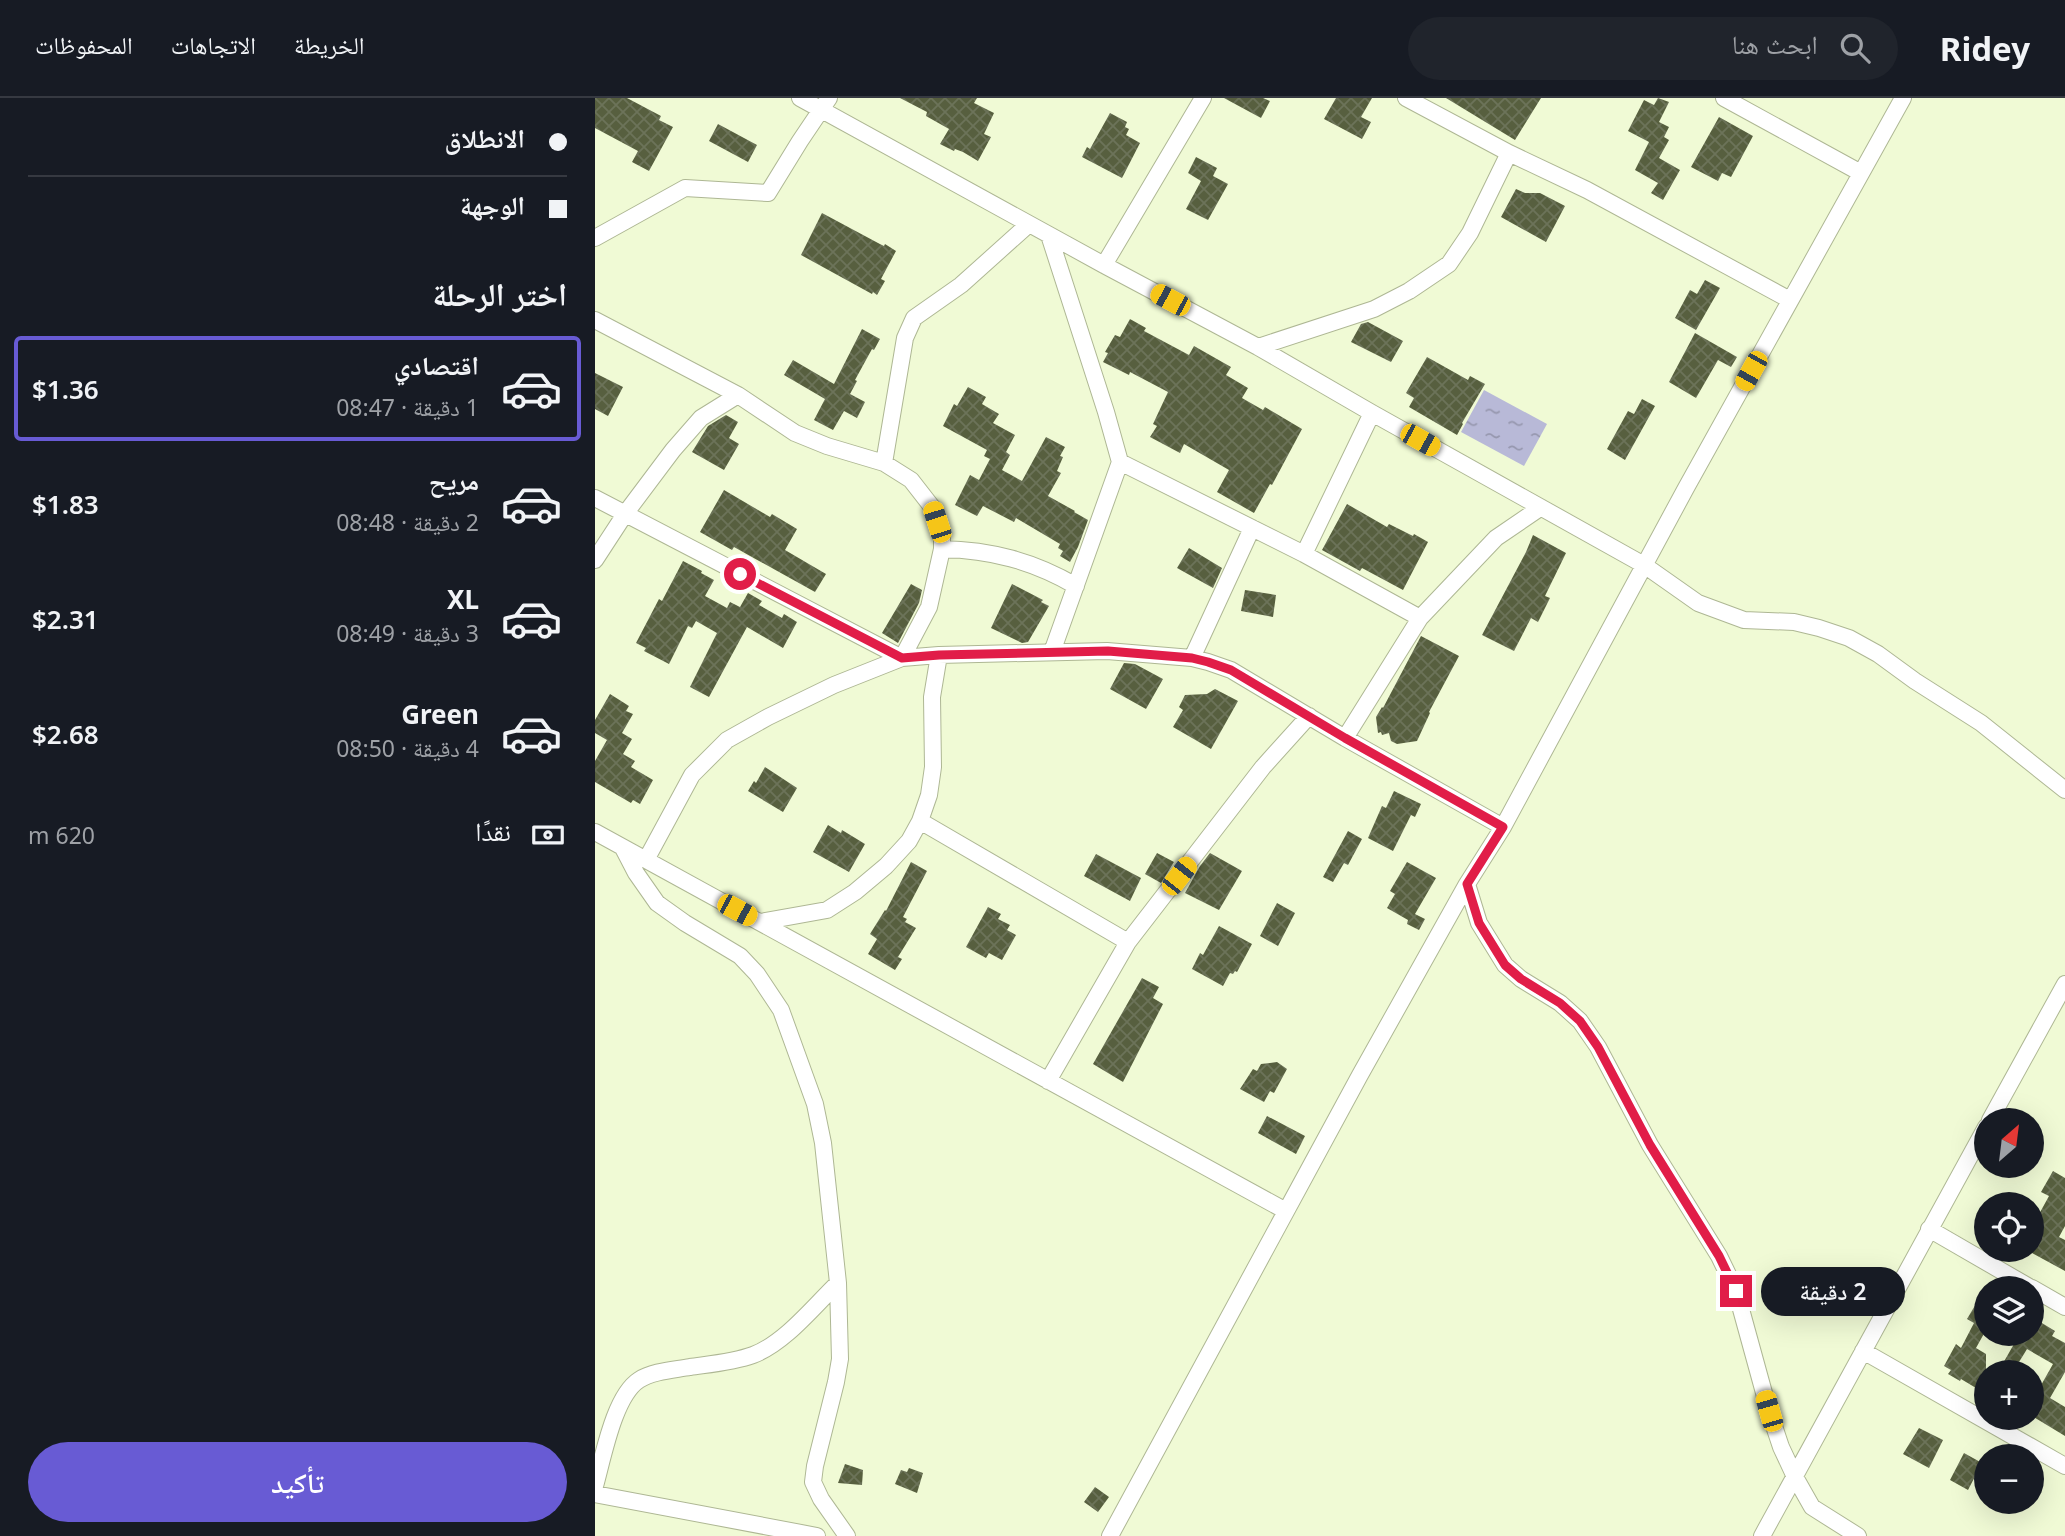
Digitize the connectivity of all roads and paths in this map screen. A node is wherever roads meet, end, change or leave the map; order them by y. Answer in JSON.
{"nodes":[{"id":1,"x":800,"y":98,"type":"edge"},
{"id":2,"x":1203,"y":98,"type":"edge"},
{"id":3,"x":1406,"y":98,"type":"edge"},
{"id":4,"x":1724,"y":98,"type":"edge"},
{"id":5,"x":1903,"y":98,"type":"edge"},
{"id":6,"x":826,"y":104,"type":"edge"},
{"id":7,"x":1509,"y":153,"type":"junction"},
{"id":8,"x":1861,"y":173,"type":"junction"},
{"id":9,"x":1030,"y":224,"type":"junction"},
{"id":10,"x":1049,"y":235,"type":"junction"},
{"id":11,"x":595,"y":238,"type":"edge"},
{"id":12,"x":1104,"y":265,"type":"junction"},
{"id":13,"x":1790,"y":300,"type":"junction"},
{"id":14,"x":595,"y":320,"type":"edge"},
{"id":15,"x":1258,"y":347,"type":"junction"},
{"id":16,"x":738,"y":395,"type":"junction"},
{"id":17,"x":1372,"y":413,"type":"junction"},
{"id":18,"x":1120,"y":462,"type":"junction"},
{"id":19,"x":884,"y":463,"type":"junction"},
{"id":20,"x":595,"y":498,"type":"edge"},
{"id":21,"x":1540,"y":508,"type":"junction"},
{"id":22,"x":625,"y":514,"type":"junction"},
{"id":23,"x":1252,"y":528,"type":"junction"},
{"id":24,"x":942,"y":549,"type":"junction"},
{"id":25,"x":1304,"y":554,"type":"junction"},
{"id":26,"x":595,"y":560,"type":"edge"},
{"id":27,"x":1644,"y":565,"type":"junction"},
{"id":28,"x":1076,"y":586,"type":"junction"},
{"id":29,"x":1420,"y":618,"type":"junction"},
{"id":30,"x":1052,"y":652,"type":"junction"},
{"id":31,"x":939,"y":655,"type":"junction"},
{"id":32,"x":902,"y":658,"type":"junction"},
{"id":33,"x":1192,"y":658,"type":"junction"},
{"id":34,"x":1308,"y":716,"type":"junction"},
{"id":35,"x":1345,"y":738,"type":"junction"},
{"id":36,"x":2065,"y":790,"type":"edge"},
{"id":37,"x":921,"y":821,"type":"junction"},
{"id":38,"x":1503,"y":827,"type":"junction"},
{"id":39,"x":595,"y":832,"type":"edge"},
{"id":40,"x":623,"y":848,"type":"junction"},
{"id":41,"x":646,"y":860,"type":"junction"},
{"id":42,"x":1467,"y":884,"type":"junction"},
{"id":43,"x":760,"y":922,"type":"junction"},
{"id":44,"x":1128,"y":942,"type":"junction"},
{"id":45,"x":2065,"y":985,"type":"edge"},
{"id":46,"x":1048,"y":1081,"type":"junction"},
{"id":47,"x":1997,"y":1108,"type":"edge"},
{"id":48,"x":1974,"y":1149,"type":"edge"},
{"id":49,"x":1286,"y":1211,"type":"junction"},
{"id":50,"x":1930,"y":1229,"type":"junction"},
{"id":51,"x":2011,"y":1276,"type":"edge"},
{"id":52,"x":838,"y":1283,"type":"junction"},
{"id":53,"x":2044,"y":1295,"type":"edge"},
{"id":54,"x":2065,"y":1307,"type":"edge"},
{"id":55,"x":1863,"y":1351,"type":"junction"},
{"id":56,"x":2065,"y":1466,"type":"edge"},
{"id":57,"x":1795,"y":1477,"type":"junction"},
{"id":58,"x":595,"y":1486,"type":"edge"},
{"id":59,"x":595,"y":1494,"type":"edge"},
{"id":60,"x":815,"y":1536,"type":"edge"},
{"id":61,"x":847,"y":1536,"type":"edge"},
{"id":62,"x":1110,"y":1536,"type":"edge"},
{"id":63,"x":1762,"y":1536,"type":"edge"},
{"id":64,"x":1858,"y":1536,"type":"edge"}],
"edges":[{"from":1,"to":6,"type":"street"},
{"from":2,"to":12,"type":"street"},
{"from":3,"to":7,"type":"street"},
{"from":4,"to":8,"type":"street"},
{"from":5,"to":8,"type":"street"},
{"from":6,"to":9,"type":"street"},
{"from":6,"to":11,"type":"street"},
{"from":7,"to":13,"type":"street"},
{"from":7,"to":15,"type":"street"},
{"from":8,"to":13,"type":"street"},
{"from":9,"to":10,"type":"street"},
{"from":9,"to":19,"type":"street"},
{"from":10,"to":12,"type":"street"},
{"from":10,"to":18,"type":"street"},
{"from":12,"to":15,"type":"street"},
{"from":13,"to":27,"type":"street"},
{"from":14,"to":16,"type":"street"},
{"from":15,"to":17,"type":"street"},
{"from":16,"to":19,"type":"street"},
{"from":16,"to":22,"type":"street"},
{"from":17,"to":21,"type":"street"},
{"from":17,"to":25,"type":"street"},
{"from":18,"to":23,"type":"street"},
{"from":18,"to":28,"type":"street"},
{"from":19,"to":24,"type":"street"},
{"from":20,"to":22,"type":"street"},
{"from":21,"to":27,"type":"street"},
{"from":21,"to":29,"type":"street"},
{"from":22,"to":26,"type":"street"},
{"from":22,"to":32,"type":"street"},
{"from":23,"to":25,"type":"street"},
{"from":23,"to":33,"type":"street"},
{"from":24,"to":28,"type":"street"},
{"from":24,"to":32,"type":"street"},
{"from":25,"to":29,"type":"street"},
{"from":27,"to":36,"type":"street"},
{"from":27,"to":38,"type":"street"},
{"from":28,"to":30,"type":"street"},
{"from":29,"to":35,"type":"street"},
{"from":30,"to":31,"type":"street"},
{"from":30,"to":33,"type":"street"},
{"from":31,"to":32,"type":"street"},
{"from":31,"to":37,"type":"street"},
{"from":32,"to":41,"type":"street"},
{"from":33,"to":34,"type":"street"},
{"from":34,"to":35,"type":"street"},
{"from":34,"to":44,"type":"street"},
{"from":35,"to":38,"type":"street"},
{"from":37,"to":43,"type":"street"},
{"from":37,"to":44,"type":"street"},
{"from":38,"to":42,"type":"street"},
{"from":39,"to":40,"type":"street"},
{"from":40,"to":41,"type":"street"},
{"from":40,"to":52,"type":"street"},
{"from":41,"to":43,"type":"street"},
{"from":42,"to":49,"type":"street"},
{"from":42,"to":57,"type":"street"},
{"from":43,"to":46,"type":"street"},
{"from":44,"to":46,"type":"street"},
{"from":45,"to":47,"type":"street"},
{"from":46,"to":49,"type":"street"},
{"from":48,"to":50,"type":"street"},
{"from":49,"to":62,"type":"street"},
{"from":50,"to":51,"type":"street"},
{"from":50,"to":55,"type":"street"},
{"from":52,"to":58,"type":"street"},
{"from":52,"to":61,"type":"street"},
{"from":53,"to":54,"type":"street"},
{"from":55,"to":56,"type":"street"},
{"from":55,"to":57,"type":"street"},
{"from":57,"to":63,"type":"street"},
{"from":57,"to":64,"type":"street"},
{"from":59,"to":60,"type":"street"}]}
